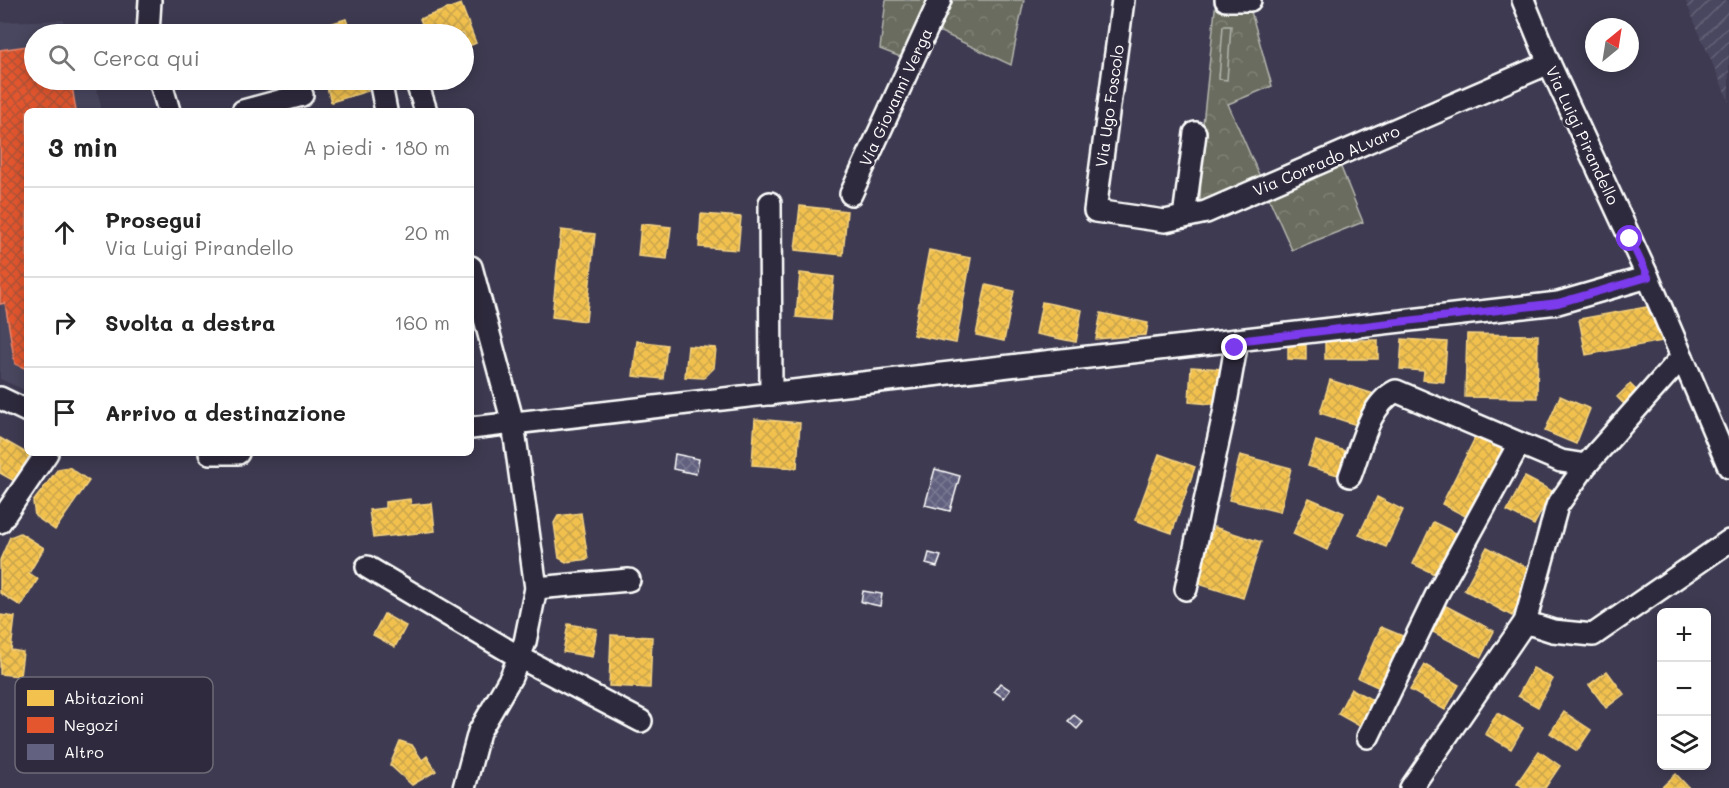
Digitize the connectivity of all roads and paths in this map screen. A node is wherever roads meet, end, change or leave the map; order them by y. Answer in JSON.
{"nodes":[{"id":1,"x":150,"y":0,"type":"edge"},
{"id":2,"x":940,"y":0,"type":"edge"},
{"id":3,"x":1123,"y":0,"type":"edge"},
{"id":4,"x":1226,"y":0,"type":"edge"},
{"id":5,"x":1250,"y":0,"type":"edge"},
{"id":6,"x":1524,"y":0,"type":"edge"},
{"id":7,"x":149,"y":24,"type":"edge"},
{"id":8,"x":1549,"y":63,"type":"junction"},
{"id":9,"x":163,"y":90,"type":"edge"},
{"id":10,"x":382,"y":90,"type":"edge"},
{"id":11,"x":419,"y":90,"type":"edge"},
{"id":12,"x":302,"y":95,"type":"dead end"},
{"id":13,"x":169,"y":108,"type":"edge"},
{"id":14,"x":254,"y":108,"type":"edge"},
{"id":15,"x":385,"y":108,"type":"edge"},
{"id":16,"x":425,"y":108,"type":"edge"},
{"id":17,"x":1195,"y":133,"type":"dead end"},
{"id":18,"x":851,"y":194,"type":"dead end"},
{"id":19,"x":770,"y":203,"type":"dead end"},
{"id":20,"x":1095,"y":211,"type":"joint"},
{"id":21,"x":1184,"y":217,"type":"junction"},
{"id":22,"x":1648,"y":277,"type":"junction"},
{"id":23,"x":474,"y":278,"type":"edge"},
{"id":24,"x":1237,"y":341,"type":"junction"},
{"id":25,"x":1682,"y":357,"type":"junction"},
{"id":26,"x":771,"y":394,"type":"junction"},
{"id":27,"x":0,"y":398,"type":"edge"},
{"id":28,"x":24,"y":410,"type":"edge"},
{"id":29,"x":513,"y":423,"type":"junction"},
{"id":30,"x":474,"y":424,"type":"edge"},
{"id":31,"x":1519,"y":444,"type":"junction"},
{"id":32,"x":44,"y":456,"type":"edge"},
{"id":33,"x":1586,"y":465,"type":"junction"},
{"id":34,"x":1729,"y":467,"type":"edge"},
{"id":35,"x":1350,"y":476,"type":"dead end"},
{"id":36,"x":0,"y":522,"type":"edge"},
{"id":37,"x":1729,"y":541,"type":"edge"},
{"id":38,"x":368,"y":567,"type":"dead end"},
{"id":39,"x":629,"y":580,"type":"dead end"},
{"id":40,"x":536,"y":588,"type":"junction"},
{"id":41,"x":1186,"y":589,"type":"dead end"},
{"id":42,"x":1526,"y":622,"type":"junction"},
{"id":43,"x":519,"y":657,"type":"junction"},
{"id":44,"x":641,"y":721,"type":"dead end"},
{"id":45,"x":1368,"y":737,"type":"dead end"},
{"id":46,"x":1417,"y":785,"type":"edge"},
{"id":47,"x":464,"y":788,"type":"edge"}],
"edges":[{"from":1,"to":7,"type":"street"},
{"from":2,"to":18,"type":"street","name":"Via Giovanni Verga"},
{"from":3,"to":20,"type":"street","name":"Via Ugo Foscolo"},
{"from":4,"to":5,"type":"street"},
{"from":6,"to":8,"type":"street","name":"Via Luigi Pirandello"},
{"from":8,"to":21,"type":"street","name":"Via Corrado ALvaro"},
{"from":8,"to":22,"type":"street","name":"Via Luigi Pirandello"},
{"from":9,"to":13,"type":"street"},
{"from":10,"to":15,"type":"street"},
{"from":11,"to":16,"type":"street"},
{"from":12,"to":14,"type":"street"},
{"from":17,"to":21,"type":"street"},
{"from":19,"to":26,"type":"street"},
{"from":20,"to":21,"type":"street","name":"Via Corrado ALvaro"},
{"from":22,"to":24,"type":"street"},
{"from":22,"to":25,"type":"street","name":"Via Luigi Pirandello"},
{"from":23,"to":29,"type":"street"},
{"from":24,"to":26,"type":"street"},
{"from":24,"to":41,"type":"street"},
{"from":25,"to":33,"type":"street"},
{"from":25,"to":34,"type":"street","name":"Via Luigi Pirandello"},
{"from":26,"to":29,"type":"street"},
{"from":27,"to":28,"type":"street"},
{"from":29,"to":30,"type":"street"},
{"from":29,"to":40,"type":"street"},
{"from":31,"to":33,"type":"street"},
{"from":31,"to":35,"type":"street"},
{"from":31,"to":45,"type":"street"},
{"from":32,"to":36,"type":"street"},
{"from":33,"to":42,"type":"street"},
{"from":37,"to":42,"type":"street"},
{"from":38,"to":43,"type":"street"},
{"from":39,"to":40,"type":"street"},
{"from":40,"to":43,"type":"street"},
{"from":42,"to":46,"type":"street"},
{"from":43,"to":44,"type":"street"},
{"from":43,"to":47,"type":"street"}]}
